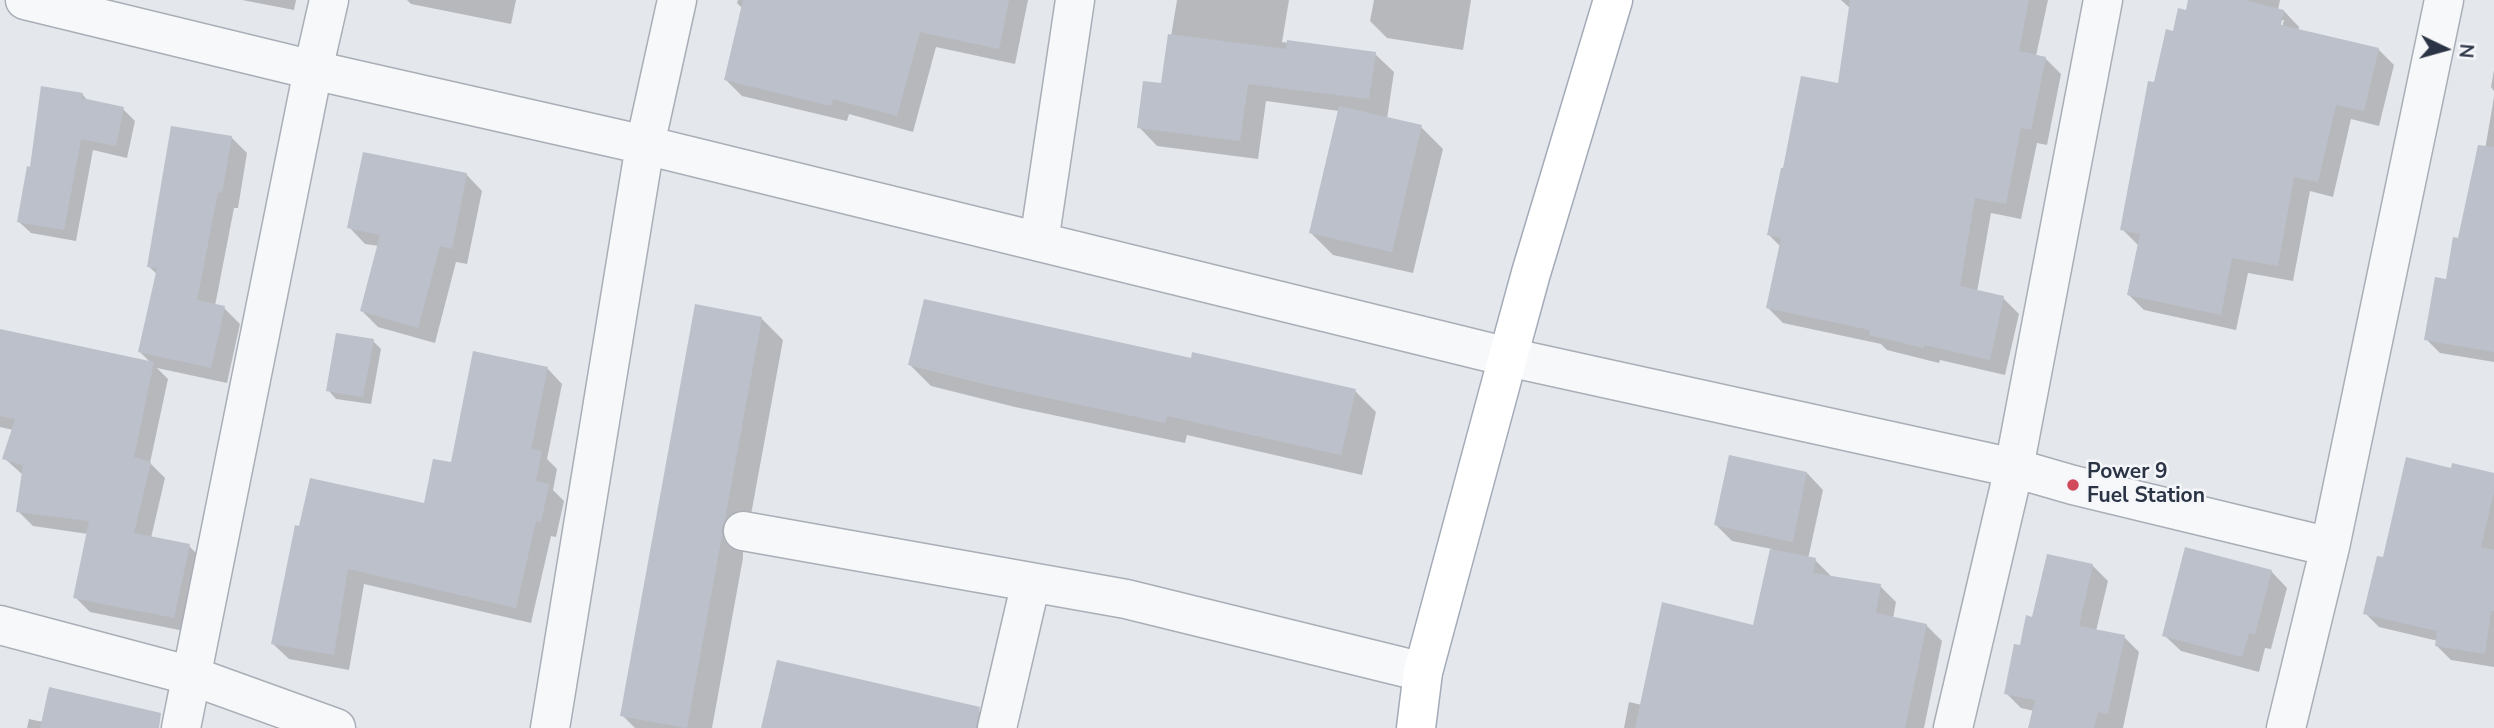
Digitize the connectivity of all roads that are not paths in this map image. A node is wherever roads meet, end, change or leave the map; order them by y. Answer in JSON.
{"nodes":[{"id":1,"x":25,"y":0,"type":"edge"},
{"id":2,"x":329,"y":0,"type":"edge"},
{"id":3,"x":677,"y":0,"type":"edge"},
{"id":4,"x":1075,"y":0,"type":"edge"},
{"id":5,"x":1613,"y":0,"type":"edge"},
{"id":6,"x":2103,"y":0,"type":"edge"},
{"id":7,"x":2444,"y":0,"type":"edge"},
{"id":8,"x":313,"y":71,"type":"junction"},
{"id":9,"x":645,"y":145,"type":"junction"},
{"id":10,"x":1039,"y":242,"type":"junction"},
{"id":11,"x":1508,"y":356,"type":"junction"},
{"id":12,"x":2014,"y":468,"type":"junction"},
{"id":13,"x":743,"y":531,"type":"dead end"},
{"id":14,"x":2330,"y":547,"type":"junction"},
{"id":15,"x":1031,"y":582,"type":"junction"},
{"id":16,"x":0,"y":625,"type":"edge"},
{"id":17,"x":1423,"y":672,"type":"junction"},
{"id":18,"x":192,"y":676,"type":"junction"},
{"id":19,"x":181,"y":728,"type":"edge"},
{"id":20,"x":336,"y":728,"type":"edge"},
{"id":21,"x":550,"y":728,"type":"edge"},
{"id":22,"x":998,"y":728,"type":"edge"},
{"id":23,"x":1416,"y":728,"type":"edge"},
{"id":24,"x":1953,"y":728,"type":"edge"},
{"id":25,"x":2286,"y":728,"type":"edge"}],
"edges":[{"from":1,"to":8,"type":"street"},
{"from":2,"to":8,"type":"street"},
{"from":3,"to":9,"type":"street"},
{"from":4,"to":10,"type":"street"},
{"from":5,"to":11,"type":"main road"},
{"from":6,"to":12,"type":"street"},
{"from":7,"to":14,"type":"street"},
{"from":8,"to":9,"type":"street"},
{"from":8,"to":18,"type":"street"},
{"from":9,"to":10,"type":"street"},
{"from":9,"to":21,"type":"street"},
{"from":10,"to":11,"type":"street"},
{"from":11,"to":12,"type":"street"},
{"from":11,"to":17,"type":"main road"},
{"from":12,"to":14,"type":"street"},
{"from":12,"to":24,"type":"street"},
{"from":13,"to":15,"type":"street"},
{"from":14,"to":25,"type":"street"},
{"from":15,"to":17,"type":"street"},
{"from":15,"to":22,"type":"street"},
{"from":16,"to":18,"type":"street"},
{"from":17,"to":23,"type":"main road"},
{"from":18,"to":19,"type":"street"},
{"from":18,"to":20,"type":"street"}]}
